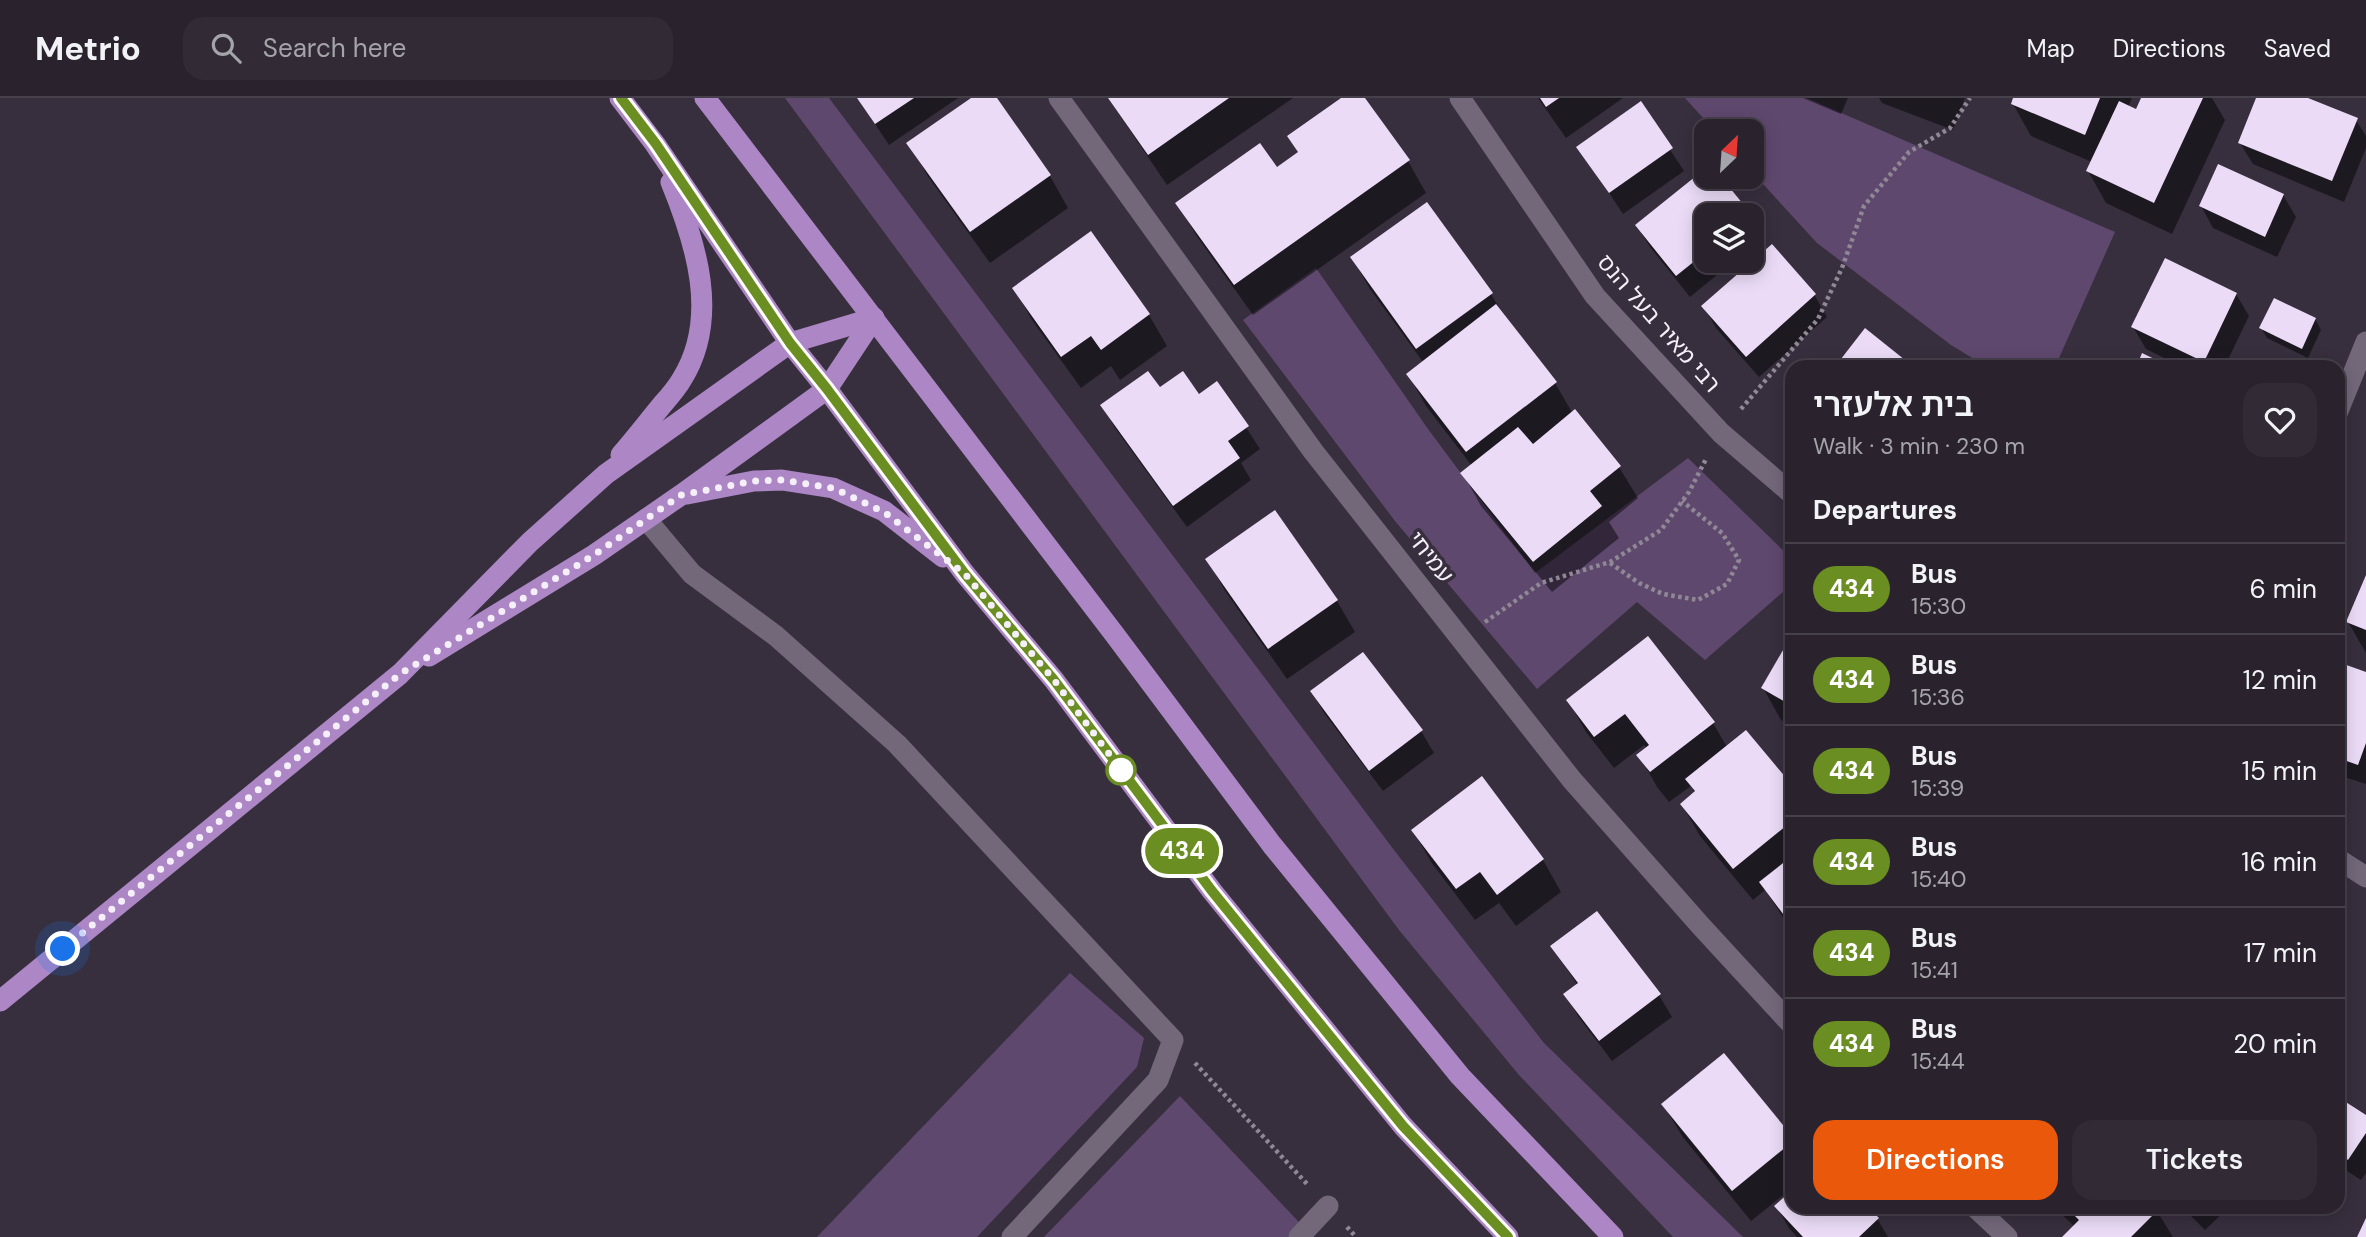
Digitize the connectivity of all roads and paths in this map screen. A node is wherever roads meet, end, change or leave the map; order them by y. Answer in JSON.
{"nodes":[{"id":1,"x":621,"y":98,"type":"edge"},
{"id":2,"x":705,"y":98,"type":"edge"},
{"id":3,"x":1059,"y":98,"type":"edge"},
{"id":4,"x":1460,"y":98,"type":"edge"},
{"id":5,"x":1970,"y":98,"type":"edge"},
{"id":6,"x":656,"y":144,"type":"junction"},
{"id":7,"x":874,"y":318,"type":"junction"},
{"id":8,"x":2366,"y":342,"type":"edge"},
{"id":9,"x":790,"y":343,"type":"junction"},
{"id":10,"x":827,"y":389,"type":"junction"},
{"id":11,"x":2345,"y":394,"type":"edge"},
{"id":12,"x":1721,"y":433,"type":"junction"},
{"id":13,"x":606,"y":474,"type":"junction"},
{"id":14,"x":1785,"y":488,"type":"edge"},
{"id":15,"x":681,"y":495,"type":"junction"},
{"id":16,"x":1682,"y":501,"type":"junction"},
{"id":17,"x":646,"y":519,"type":"junction"},
{"id":18,"x":1609,"y":562,"type":"junction"},
{"id":19,"x":965,"y":574,"type":"junction"},
{"id":20,"x":1461,"y":638,"type":"junction"},
{"id":21,"x":400,"y":674,"type":"junction"},
{"id":22,"x":2345,"y":864,"type":"edge"},
{"id":23,"x":2366,"y":877,"type":"edge"},
{"id":24,"x":0,"y":1001,"type":"edge"},
{"id":25,"x":1785,"y":1017,"type":"edge"},
{"id":26,"x":1173,"y":1040,"type":"junction"},
{"id":27,"x":1328,"y":1206,"type":"junction"},
{"id":28,"x":1982,"y":1214,"type":"edge"},
{"id":29,"x":1012,"y":1237,"type":"edge"},
{"id":30,"x":1299,"y":1237,"type":"edge"},
{"id":31,"x":1356,"y":1237,"type":"edge"},
{"id":32,"x":1508,"y":1237,"type":"edge"},
{"id":33,"x":1613,"y":1237,"type":"edge"},
{"id":34,"x":2007,"y":1237,"type":"edge"}],
"edges":[{"from":1,"to":6,"type":"main road"},
{"from":2,"to":7,"type":"main road"},
{"from":3,"to":20,"type":"street","name":"עמיחי"},
{"from":4,"to":12,"type":"street","name":"רבי מאיר בעל הנס"},
{"from":5,"to":12,"type":"path"},
{"from":6,"to":9,"type":"main road"},
{"from":6,"to":13,"type":"main road"},
{"from":7,"to":9,"type":"main road"},
{"from":7,"to":10,"type":"main road"},
{"from":7,"to":33,"type":"main road"},
{"from":8,"to":11,"type":"street"},
{"from":9,"to":10,"type":"main road"},
{"from":9,"to":13,"type":"main road"},
{"from":10,"to":15,"type":"main road"},
{"from":10,"to":19,"type":"main road"},
{"from":12,"to":14,"type":"street","name":"רבי מאיר בעל הנס"},
{"from":12,"to":16,"type":"path"},
{"from":13,"to":21,"type":"main road"},
{"from":15,"to":17,"type":"main road"},
{"from":15,"to":19,"type":"main road"},
{"from":16,"to":18,"type":"path"},
{"from":16,"to":18,"type":"path"},
{"from":17,"to":21,"type":"main road"},
{"from":17,"to":26,"type":"street"},
{"from":18,"to":20,"type":"path"},
{"from":19,"to":32,"type":"main road"},
{"from":20,"to":25,"type":"street","name":"עמיחי"},
{"from":21,"to":24,"type":"main road"},
{"from":22,"to":23,"type":"street"},
{"from":26,"to":27,"type":"path"},
{"from":26,"to":29,"type":"street"},
{"from":27,"to":30,"type":"street"},
{"from":27,"to":31,"type":"path"},
{"from":28,"to":34,"type":"street"}]}
